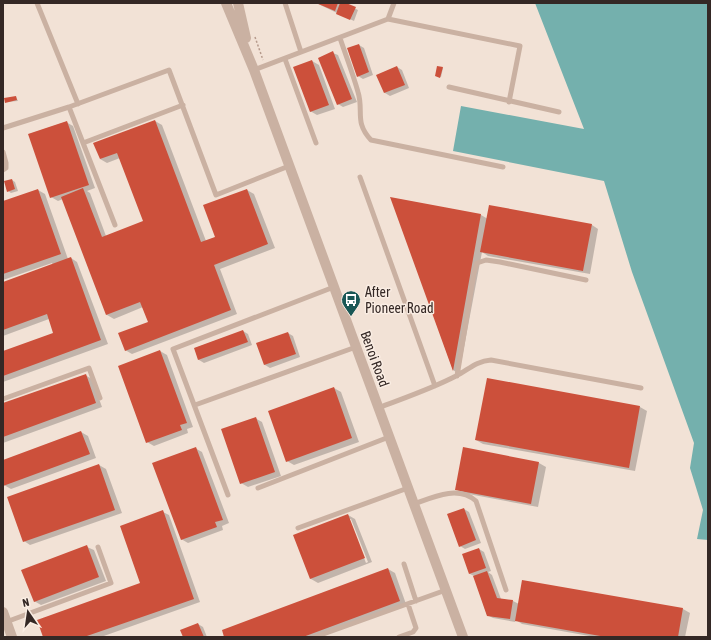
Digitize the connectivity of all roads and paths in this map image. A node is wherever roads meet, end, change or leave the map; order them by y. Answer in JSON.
{"nodes":[{"id":1,"x":37,"y":3,"type":"edge"},
{"id":2,"x":226,"y":3,"type":"edge"},
{"id":3,"x":238,"y":3,"type":"edge"},
{"id":4,"x":285,"y":3,"type":"edge"},
{"id":5,"x":394,"y":3,"type":"edge"},
{"id":6,"x":388,"y":19,"type":"junction"},
{"id":7,"x":340,"y":38,"type":"junction"},
{"id":8,"x":301,"y":52,"type":"junction"},
{"id":9,"x":285,"y":59,"type":"junction"},
{"id":10,"x":253,"y":69,"type":"junction"},
{"id":11,"x":448,"y":88,"type":"dead end"},
{"id":12,"x":509,"y":102,"type":"junction"},
{"id":13,"x":78,"y":104,"type":"junction"},
{"id":14,"x":183,"y":105,"type":"junction"},
{"id":15,"x":69,"y":107,"type":"junction"},
{"id":16,"x":559,"y":112,"type":"dead end"},
{"id":17,"x":3,"y":128,"type":"edge"},
{"id":18,"x":83,"y":143,"type":"junction"},
{"id":19,"x":316,"y":143,"type":"dead end"},
{"id":20,"x":3,"y":152,"type":"edge"},
{"id":21,"x":289,"y":166,"type":"junction"},
{"id":22,"x":503,"y":167,"type":"dead end"},
{"id":23,"x":3,"y":170,"type":"edge"},
{"id":24,"x":360,"y":177,"type":"dead end"},
{"id":25,"x":115,"y":224,"type":"dead end"},
{"id":26,"x":586,"y":280,"type":"dead end"},
{"id":27,"x":334,"y":287,"type":"junction"},
{"id":28,"x":356,"y":347,"type":"junction"},
{"id":29,"x":457,"y":376,"type":"junction"},
{"id":30,"x":435,"y":386,"type":"junction"},
{"id":31,"x":641,"y":388,"type":"dead end"},
{"id":32,"x":100,"y":398,"type":"dead end"},
{"id":33,"x":3,"y":399,"type":"edge"},
{"id":34,"x":195,"y":406,"type":"junction"},
{"id":35,"x":378,"y":408,"type":"junction"},
{"id":36,"x":389,"y":437,"type":"junction"},
{"id":37,"x":258,"y":488,"type":"dead end"},
{"id":38,"x":408,"y":488,"type":"junction"},
{"id":39,"x":228,"y":495,"type":"dead end"},
{"id":40,"x":414,"y":504,"type":"junction"},
{"id":41,"x":298,"y":528,"type":"dead end"},
{"id":42,"x":98,"y":547,"type":"dead end"},
{"id":43,"x":404,"y":564,"type":"dead end"},
{"id":44,"x":446,"y":590,"type":"junction"},
{"id":45,"x":506,"y":590,"type":"dead end"},
{"id":46,"x":416,"y":601,"type":"junction"},
{"id":47,"x":408,"y":604,"type":"junction"},
{"id":48,"x":5,"y":617,"type":"edge"},
{"id":49,"x":12,"y":637,"type":"edge"},
{"id":50,"x":314,"y":637,"type":"edge"},
{"id":51,"x":399,"y":637,"type":"edge"},
{"id":52,"x":463,"y":637,"type":"edge"}],
"edges":[{"from":1,"to":13,"type":"lane"},
{"from":2,"to":10,"type":"street","name":"Benoi Road"},
{"from":3,"to":10,"type":"street","name":"Benoi Road"},
{"from":4,"to":8,"type":"lane"},
{"from":5,"to":6,"type":"lane"},
{"from":6,"to":7,"type":"lane"},
{"from":6,"to":12,"type":"lane"},
{"from":7,"to":8,"type":"lane"},
{"from":7,"to":22,"type":"lane"},
{"from":8,"to":9,"type":"lane"},
{"from":9,"to":10,"type":"lane"},
{"from":9,"to":19,"type":"lane"},
{"from":10,"to":21,"type":"street","name":"Benoi Road"},
{"from":11,"to":12,"type":"lane"},
{"from":12,"to":16,"type":"lane"},
{"from":13,"to":14,"type":"lane"},
{"from":13,"to":15,"type":"lane"},
{"from":14,"to":18,"type":"lane"},
{"from":14,"to":21,"type":"lane"},
{"from":15,"to":17,"type":"lane"},
{"from":15,"to":18,"type":"lane"},
{"from":18,"to":25,"type":"lane"},
{"from":20,"to":23,"type":"lane"},
{"from":21,"to":27,"type":"street","name":"Benoi Road"},
{"from":24,"to":30,"type":"lane"},
{"from":26,"to":29,"type":"lane"},
{"from":27,"to":28,"type":"street","name":"Benoi Road"},
{"from":27,"to":34,"type":"lane"},
{"from":28,"to":34,"type":"lane"},
{"from":28,"to":35,"type":"street","name":"Benoi Road"},
{"from":29,"to":30,"type":"lane"},
{"from":29,"to":31,"type":"lane"},
{"from":30,"to":35,"type":"lane"},
{"from":32,"to":33,"type":"lane"},
{"from":34,"to":39,"type":"lane"},
{"from":35,"to":36,"type":"street","name":"Benoi Road"},
{"from":36,"to":37,"type":"lane"},
{"from":36,"to":38,"type":"street","name":"Benoi Road"},
{"from":38,"to":40,"type":"street","name":"Benoi Road"},
{"from":38,"to":41,"type":"lane"},
{"from":40,"to":44,"type":"street","name":"Benoi Road"},
{"from":40,"to":45,"type":"lane"},
{"from":42,"to":48,"type":"lane"},
{"from":43,"to":46,"type":"lane"},
{"from":44,"to":46,"type":"lane"},
{"from":44,"to":52,"type":"street","name":"Benoi Road"},
{"from":46,"to":47,"type":"lane"},
{"from":47,"to":50,"type":"lane"},
{"from":47,"to":51,"type":"lane"},
{"from":48,"to":49,"type":"street"}]}
